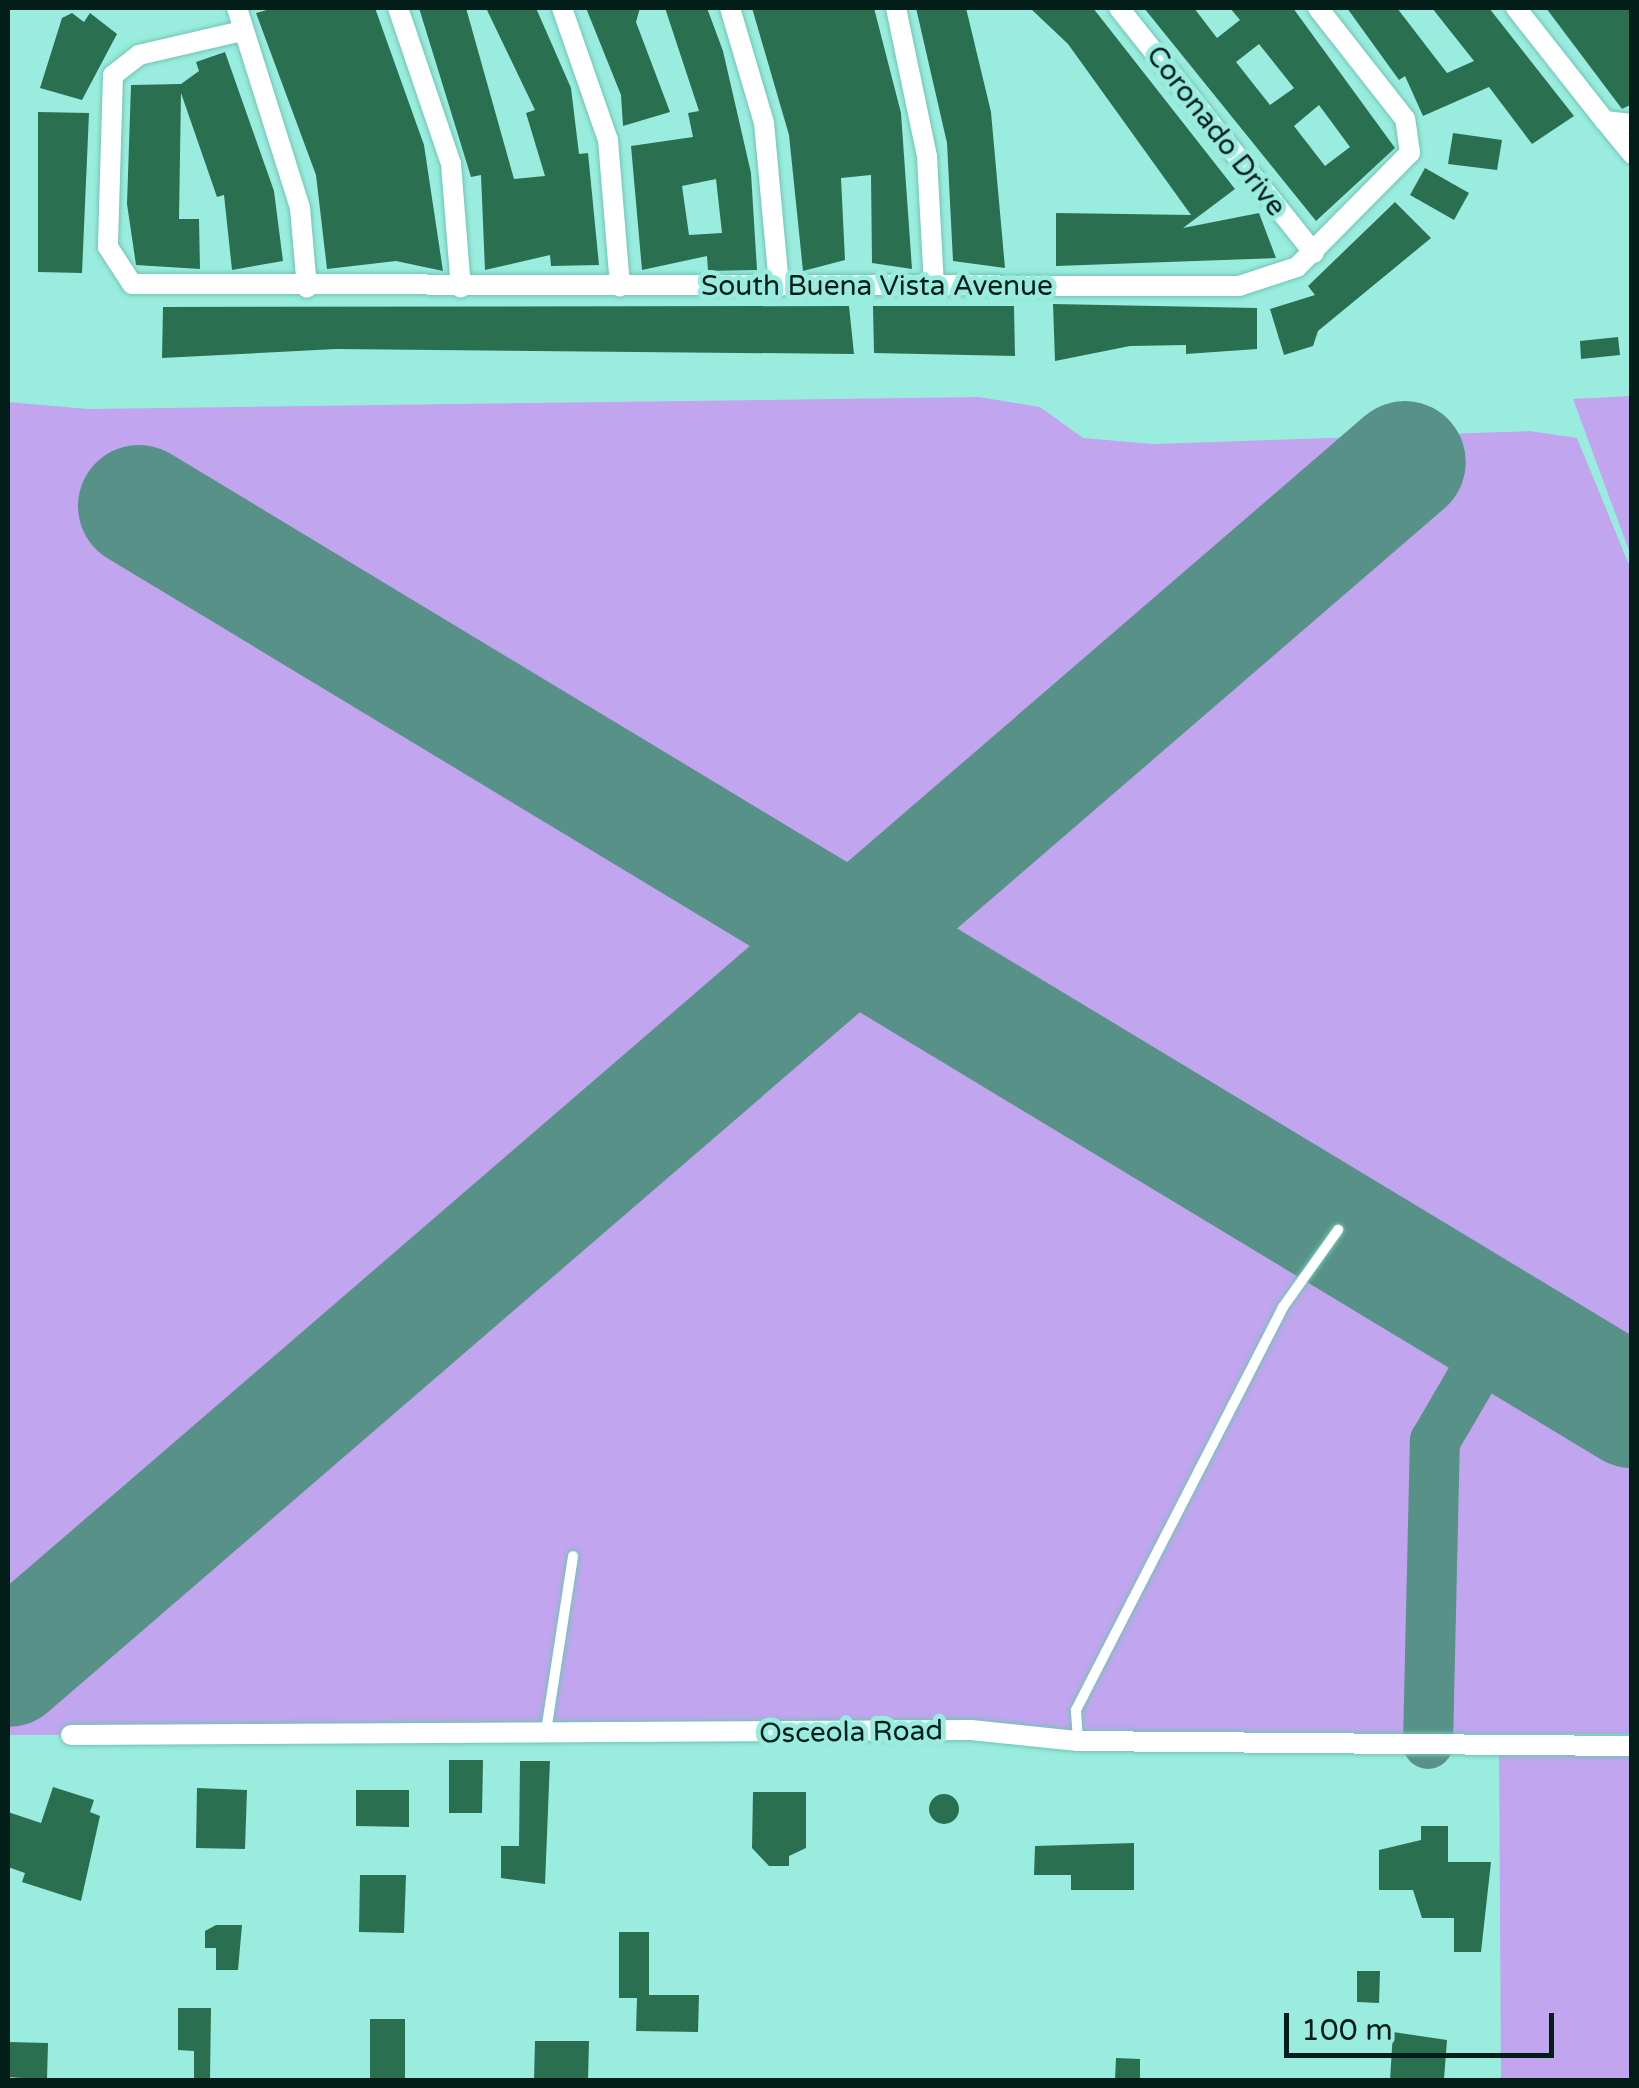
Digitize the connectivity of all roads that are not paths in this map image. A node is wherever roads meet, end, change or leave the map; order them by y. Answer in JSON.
{"nodes":[{"id":1,"x":237,"y":8,"type":"edge"},
{"id":2,"x":398,"y":8,"type":"edge"},
{"id":3,"x":562,"y":8,"type":"edge"},
{"id":4,"x":730,"y":8,"type":"edge"},
{"id":5,"x":896,"y":8,"type":"edge"},
{"id":6,"x":1119,"y":8,"type":"edge"},
{"id":7,"x":1318,"y":8,"type":"edge"},
{"id":8,"x":1516,"y":8,"type":"edge"},
{"id":9,"x":242,"y":31,"type":"junction"},
{"id":10,"x":1618,"y":124,"type":"edge"},
{"id":11,"x":1632,"y":154,"type":"edge"},
{"id":12,"x":1314,"y":253,"type":"junction"},
{"id":13,"x":778,"y":286,"type":"junction"},
{"id":14,"x":934,"y":286,"type":"junction"},
{"id":15,"x":620,"y":287,"type":"junction"},
{"id":16,"x":307,"y":288,"type":"junction"},
{"id":17,"x":461,"y":288,"type":"junction"},
{"id":18,"x":1338,"y":1230,"type":"dead end"},
{"id":19,"x":573,"y":1556,"type":"dead end"},
{"id":20,"x":546,"y":1731,"type":"junction"},
{"id":21,"x":70,"y":1735,"type":"dead end"},
{"id":22,"x":1078,"y":1741,"type":"junction"},
{"id":23,"x":1632,"y":1746,"type":"edge"}],
"edges":[{"from":1,"to":9,"type":"street"},
{"from":2,"to":17,"type":"street"},
{"from":3,"to":15,"type":"street"},
{"from":4,"to":13,"type":"street"},
{"from":5,"to":14,"type":"street"},
{"from":6,"to":12,"type":"street","name":"Coronado Drive"},
{"from":7,"to":12,"type":"street","name":"South Buena Vista Avenue"},
{"from":8,"to":10,"type":"street"},
{"from":9,"to":16,"type":"street"},
{"from":9,"to":16,"type":"street","name":"South Buena Vista Avenue"},
{"from":10,"to":11,"type":"street"},
{"from":12,"to":14,"type":"street","name":"South Buena Vista Avenue"},
{"from":13,"to":14,"type":"street","name":"South Buena Vista Avenue"},
{"from":13,"to":15,"type":"street","name":"South Buena Vista Avenue"},
{"from":15,"to":17,"type":"street","name":"South Buena Vista Avenue"},
{"from":16,"to":17,"type":"street","name":"South Buena Vista Avenue"},
{"from":18,"to":22,"type":"lane"},
{"from":19,"to":20,"type":"lane"},
{"from":20,"to":21,"type":"street","name":"Osceola Road"},
{"from":20,"to":22,"type":"street","name":"Osceola Road"},
{"from":22,"to":23,"type":"street","name":"Osceola Road"}]}
